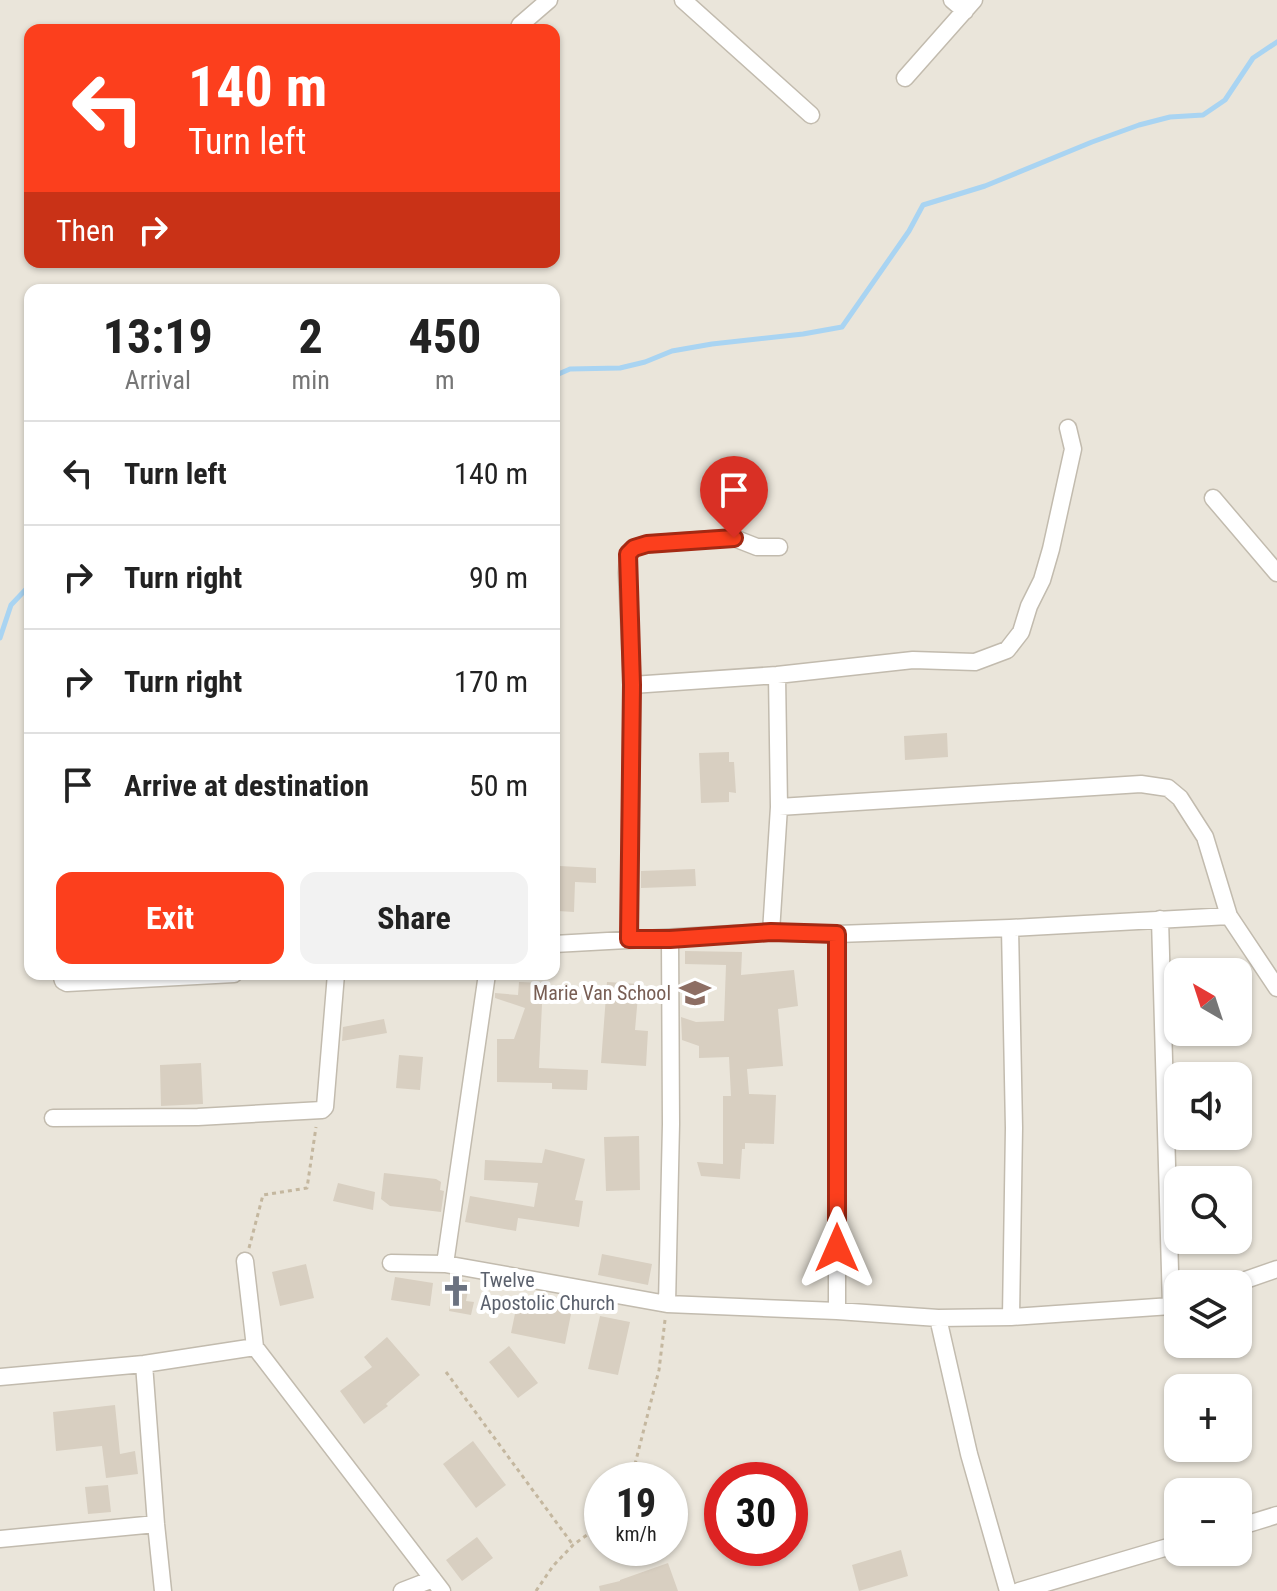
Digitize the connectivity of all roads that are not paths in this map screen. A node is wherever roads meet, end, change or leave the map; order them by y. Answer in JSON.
{"nodes":[{"id":1,"x":549,"y":0,"type":"edge"},
{"id":2,"x":683,"y":0,"type":"edge"},
{"id":3,"x":964,"y":4,"type":"edge"},
{"id":4,"x":521,"y":24,"type":"edge"},
{"id":5,"x":905,"y":78,"type":"dead end"},
{"id":6,"x":811,"y":115,"type":"dead end"},
{"id":7,"x":1068,"y":428,"type":"dead end"},
{"id":8,"x":1213,"y":498,"type":"dead end"},
{"id":9,"x":779,"y":547,"type":"dead end"},
{"id":10,"x":1277,"y":573,"type":"edge"},
{"id":11,"x":777,"y":675,"type":"junction"},
{"id":12,"x":632,"y":685,"type":"junction"},
{"id":13,"x":779,"y":807,"type":"junction"},
{"id":14,"x":1229,"y":916,"type":"junction"},
{"id":15,"x":1160,"y":919,"type":"junction"},
{"id":16,"x":1010,"y":928,"type":"junction"},
{"id":17,"x":771,"y":932,"type":"junction"},
{"id":18,"x":837,"y":934,"type":"junction"},
{"id":19,"x":629,"y":939,"type":"junction"},
{"id":20,"x":670,"y":939,"type":"junction"},
{"id":21,"x":560,"y":944,"type":"edge"},
{"id":22,"x":63,"y":980,"type":"edge"},
{"id":23,"x":123,"y":980,"type":"edge"},
{"id":24,"x":336,"y":980,"type":"edge"},
{"id":25,"x":486,"y":980,"type":"edge"},
{"id":26,"x":1277,"y":988,"type":"edge"},
{"id":27,"x":53,"y":1118,"type":"dead end"},
{"id":28,"x":245,"y":1261,"type":"road end"},
{"id":29,"x":391,"y":1263,"type":"dead end"},
{"id":30,"x":445,"y":1264,"type":"junction"},
{"id":31,"x":1277,"y":1269,"type":"edge"},
{"id":32,"x":1174,"y":1270,"type":"edge"},
{"id":33,"x":1252,"y":1278,"type":"edge"},
{"id":34,"x":667,"y":1304,"type":"junction"},
{"id":35,"x":1164,"y":1305,"type":"edge"},
{"id":36,"x":837,"y":1311,"type":"junction"},
{"id":37,"x":1011,"y":1317,"type":"junction"},
{"id":38,"x":938,"y":1318,"type":"junction"},
{"id":39,"x":255,"y":1347,"type":"junction"},
{"id":40,"x":144,"y":1364,"type":"junction"},
{"id":41,"x":0,"y":1377,"type":"edge"},
{"id":42,"x":1277,"y":1515,"type":"edge"},
{"id":43,"x":1252,"y":1523,"type":"edge"},
{"id":44,"x":156,"y":1524,"type":"junction"},
{"id":45,"x":0,"y":1539,"type":"edge"},
{"id":46,"x":1164,"y":1548,"type":"edge"},
{"id":47,"x":437,"y":1585,"type":"edge"},
{"id":48,"x":163,"y":1591,"type":"edge"},
{"id":49,"x":402,"y":1591,"type":"edge"},
{"id":50,"x":1008,"y":1591,"type":"edge"},
{"id":51,"x":1019,"y":1591,"type":"edge"}],
"edges":[{"from":1,"to":4,"type":"street"},
{"from":2,"to":6,"type":"street"},
{"from":3,"to":5,"type":"street"},
{"from":7,"to":11,"type":"street"},
{"from":8,"to":10,"type":"street"},
{"from":9,"to":12,"type":"street"},
{"from":11,"to":12,"type":"street"},
{"from":11,"to":13,"type":"street"},
{"from":12,"to":19,"type":"street"},
{"from":13,"to":14,"type":"street"},
{"from":13,"to":17,"type":"street"},
{"from":14,"to":15,"type":"street"},
{"from":14,"to":26,"type":"street"},
{"from":15,"to":16,"type":"street"},
{"from":15,"to":32,"type":"street"},
{"from":16,"to":18,"type":"street"},
{"from":16,"to":37,"type":"street"},
{"from":17,"to":18,"type":"street"},
{"from":17,"to":20,"type":"street"},
{"from":18,"to":36,"type":"street"},
{"from":19,"to":20,"type":"street"},
{"from":19,"to":21,"type":"street"},
{"from":20,"to":34,"type":"street"},
{"from":22,"to":23,"type":"street"},
{"from":24,"to":27,"type":"street"},
{"from":25,"to":30,"type":"street"},
{"from":28,"to":39,"type":"street"},
{"from":29,"to":30,"type":"street"},
{"from":30,"to":34,"type":"street"},
{"from":31,"to":33,"type":"street"},
{"from":34,"to":36,"type":"street"},
{"from":35,"to":37,"type":"street"},
{"from":36,"to":38,"type":"street"},
{"from":37,"to":38,"type":"street"},
{"from":38,"to":50,"type":"street"},
{"from":39,"to":40,"type":"street"},
{"from":39,"to":47,"type":"street"},
{"from":40,"to":41,"type":"street"},
{"from":40,"to":44,"type":"street"},
{"from":42,"to":43,"type":"street"},
{"from":44,"to":45,"type":"street"},
{"from":44,"to":48,"type":"street"},
{"from":46,"to":51,"type":"street"},
{"from":47,"to":49,"type":"street"}]}
